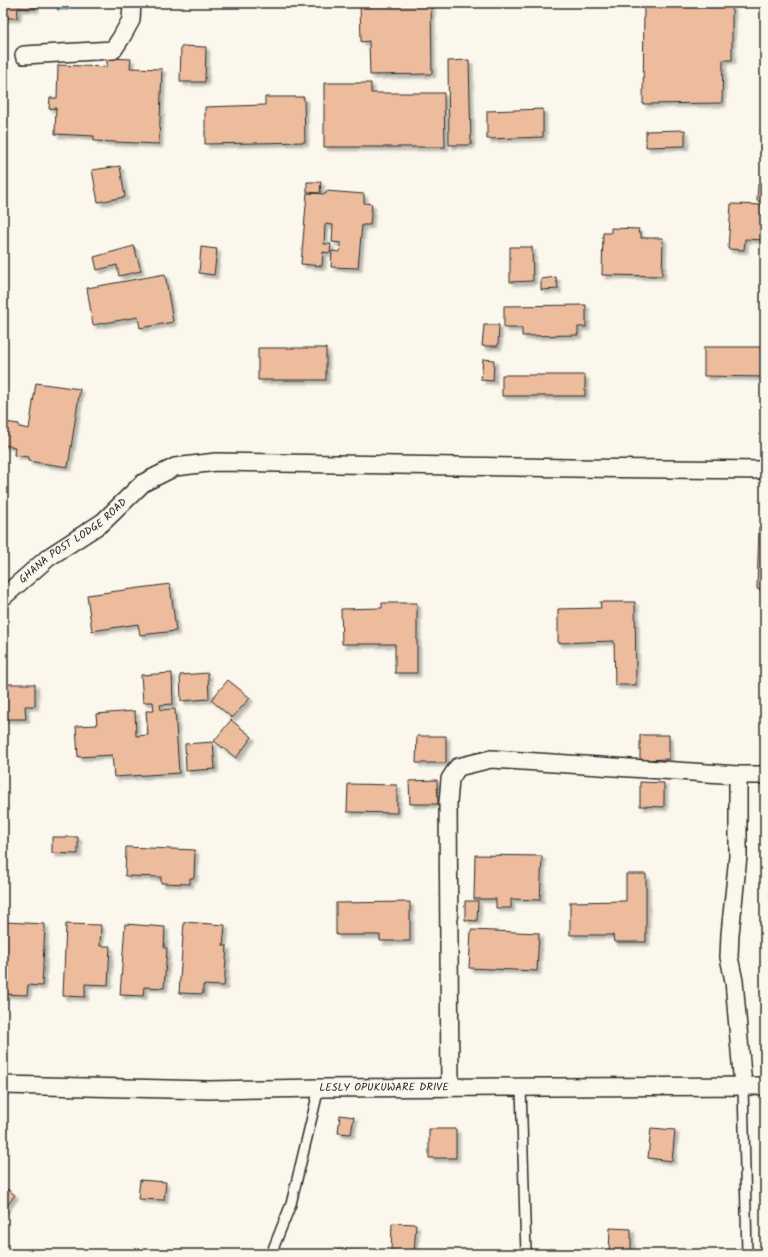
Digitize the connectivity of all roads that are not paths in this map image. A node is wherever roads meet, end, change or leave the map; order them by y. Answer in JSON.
{"nodes":[{"id":1,"x":132,"y":3,"type":"edge"},
{"id":2,"x":24,"y":56,"type":"dead end"},
{"id":3,"x":765,"y":470,"type":"edge"},
{"id":4,"x":3,"y":598,"type":"edge"},
{"id":5,"x":738,"y":775,"type":"junction"},
{"id":6,"x":765,"y":775,"type":"edge"},
{"id":7,"x":3,"y":1085,"type":"edge"},
{"id":8,"x":743,"y":1086,"type":"junction"},
{"id":9,"x":765,"y":1086,"type":"edge"},
{"id":10,"x":450,"y":1087,"type":"junction"},
{"id":11,"x":521,"y":1087,"type":"junction"},
{"id":12,"x":319,"y":1088,"type":"junction"},
{"id":13,"x":271,"y":1254,"type":"edge"},
{"id":14,"x":526,"y":1254,"type":"edge"},
{"id":15,"x":747,"y":1254,"type":"edge"}],
"edges":[{"from":1,"to":2,"type":"street"},
{"from":3,"to":4,"type":"street","name":"GHANA POST LODGE ROAD"},
{"from":5,"to":6,"type":"street"},
{"from":5,"to":8,"type":"street"},
{"from":5,"to":10,"type":"street"},
{"from":7,"to":12,"type":"street","name":"LESLY OPUKUWARE DRIVE"},
{"from":8,"to":9,"type":"street","name":"LESLY OPUKUWARE DRIVE"},
{"from":8,"to":11,"type":"street","name":"LESLY OPUKUWARE DRIVE"},
{"from":8,"to":15,"type":"lane"},
{"from":10,"to":11,"type":"street","name":"LESLY OPUKUWARE DRIVE"},
{"from":10,"to":12,"type":"street","name":"LESLY OPUKUWARE DRIVE"},
{"from":11,"to":14,"type":"lane"},
{"from":12,"to":13,"type":"lane"}]}
